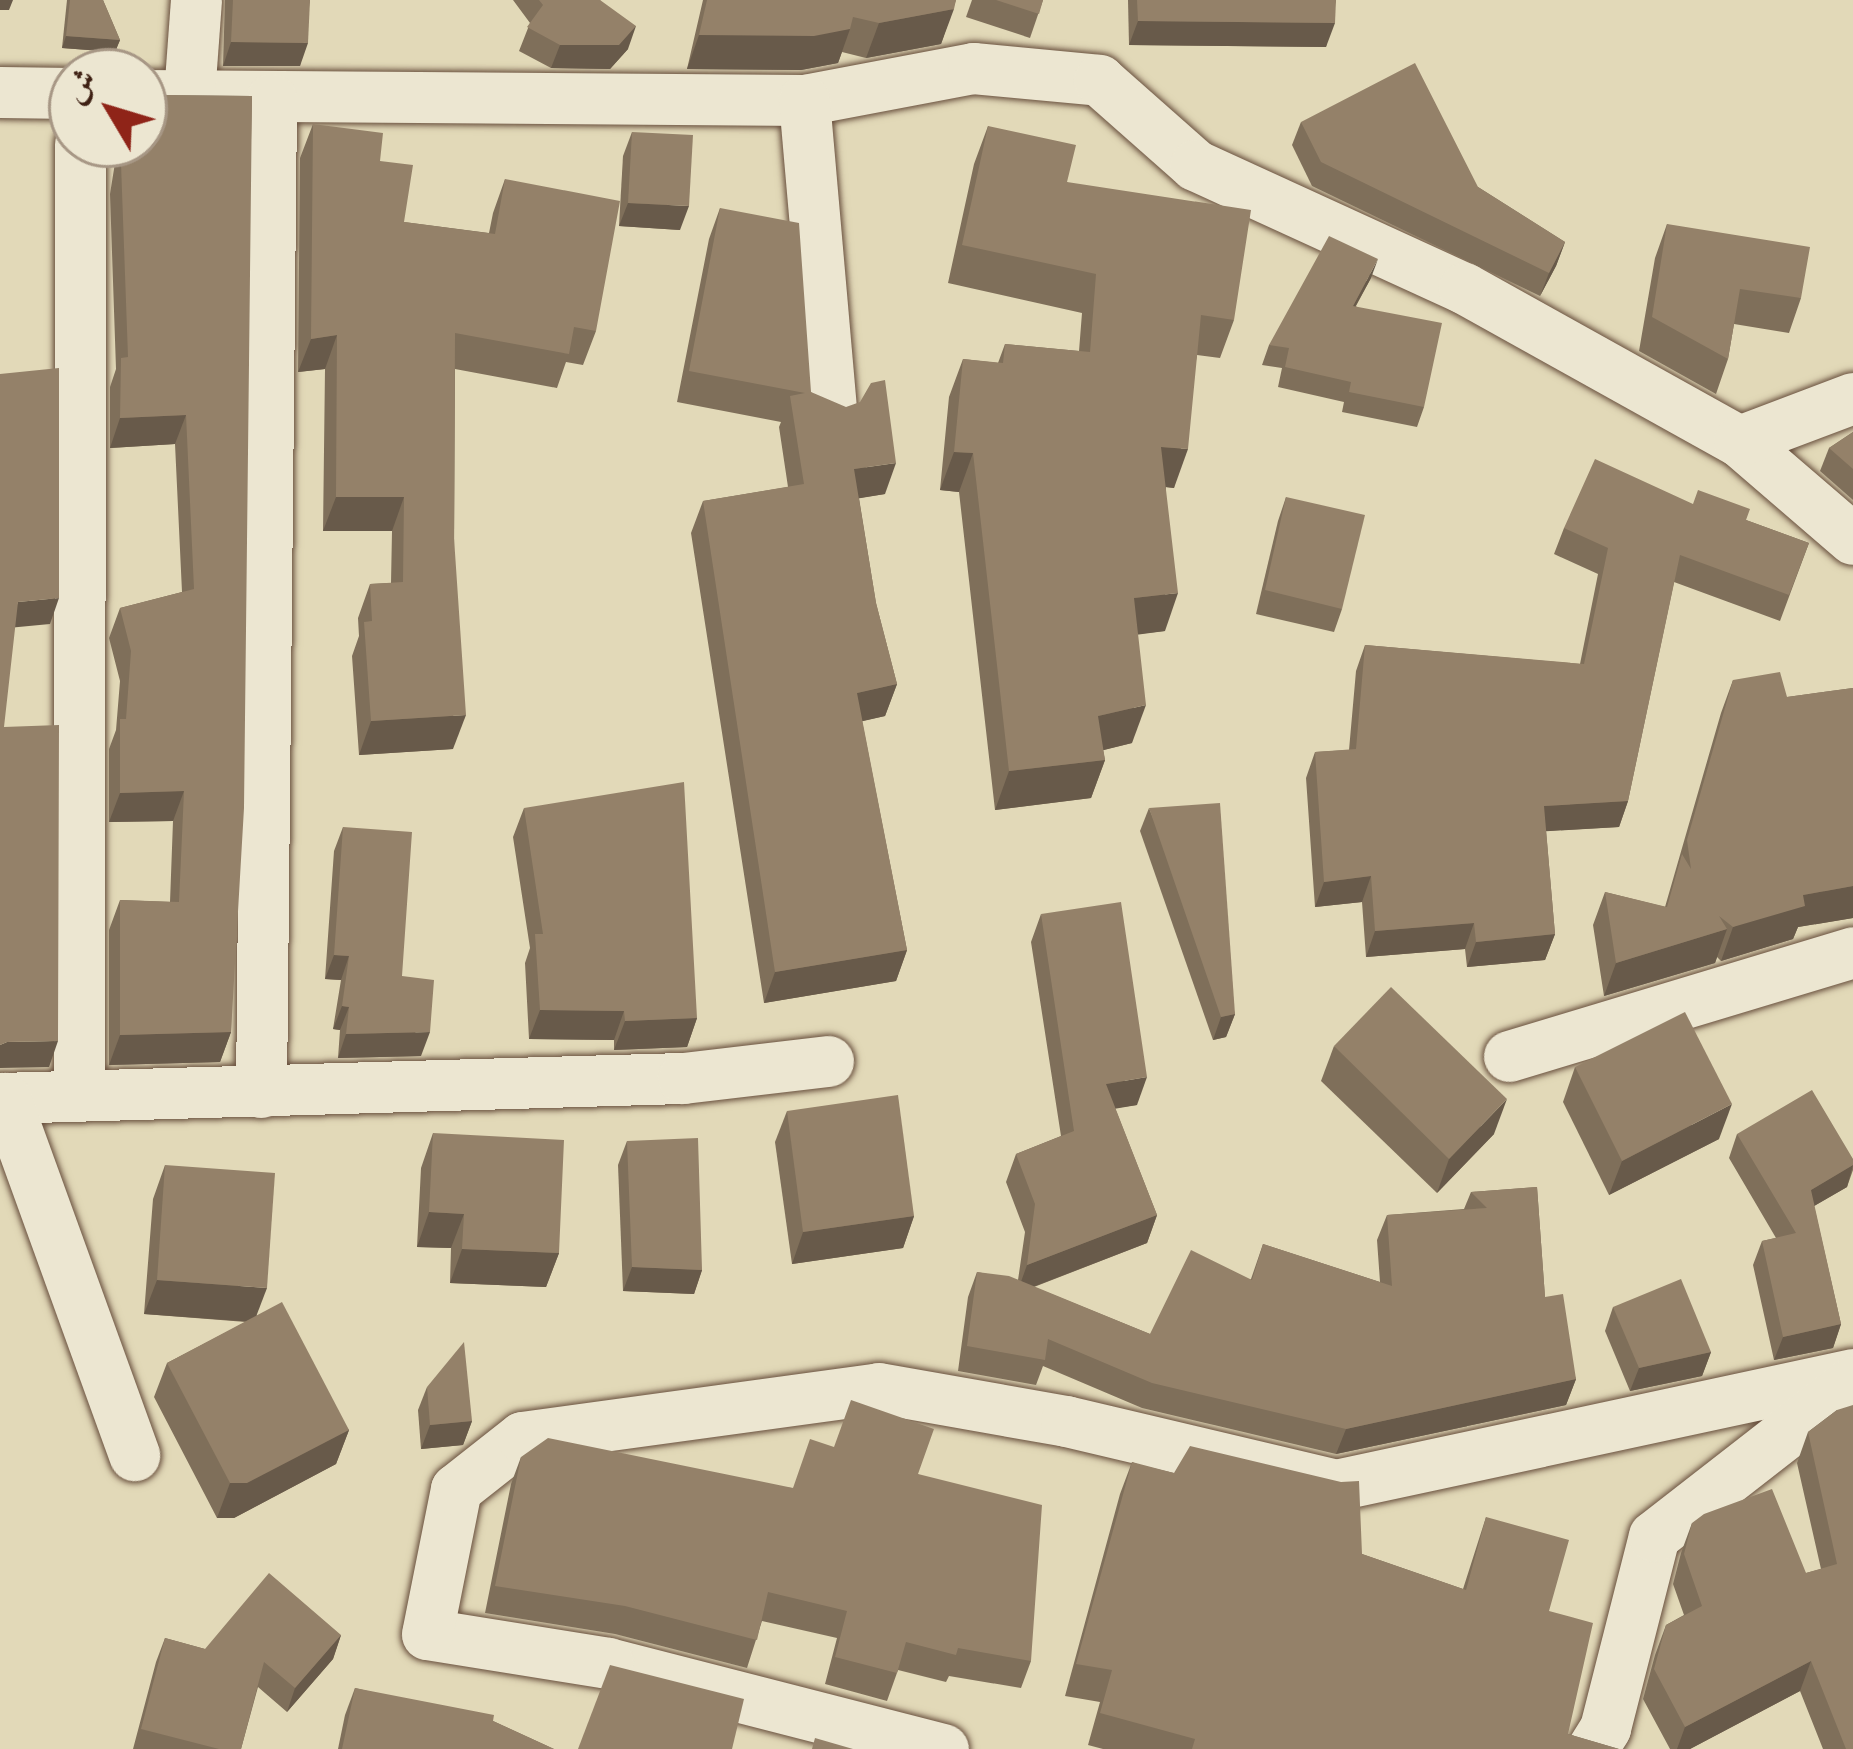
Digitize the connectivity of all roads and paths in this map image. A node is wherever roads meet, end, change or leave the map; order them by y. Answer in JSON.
{"nodes":[{"id":1,"x":196,"y":0,"type":"edge"},
{"id":2,"x":0,"y":92,"type":"edge"},
{"id":3,"x":168,"y":92,"type":"edge"},
{"id":4,"x":48,"y":93,"type":"edge"},
{"id":5,"x":168,"y":95,"type":"edge"},
{"id":6,"x":271,"y":98,"type":"junction"},
{"id":7,"x":804,"y":100,"type":"junction"},
{"id":8,"x":80,"y":168,"type":"edge"},
{"id":9,"x":1853,"y":398,"type":"edge"},
{"id":10,"x":831,"y":409,"type":"edge"},
{"id":11,"x":1738,"y":441,"type":"junction"},
{"id":12,"x":1853,"y":539,"type":"edge"},
{"id":13,"x":1853,"y":952,"type":"edge"},
{"id":14,"x":1509,"y":1056,"type":"dead end"},
{"id":15,"x":828,"y":1061,"type":"dead end"},
{"id":16,"x":261,"y":1092,"type":"junction"},
{"id":17,"x":79,"y":1096,"type":"junction"},
{"id":18,"x":3,"y":1098,"type":"edge"},
{"id":19,"x":1853,"y":1377,"type":"edge"},
{"id":20,"x":134,"y":1455,"type":"dead end"},
{"id":21,"x":943,"y":1749,"type":"edge"},
{"id":22,"x":1592,"y":1749,"type":"edge"}],
"edges":[{"from":1,"to":3,"type":"street"},
{"from":2,"to":4,"type":"street"},
{"from":5,"to":6,"type":"street"},
{"from":6,"to":7,"type":"street"},
{"from":6,"to":16,"type":"street"},
{"from":7,"to":10,"type":"street"},
{"from":7,"to":11,"type":"street"},
{"from":8,"to":17,"type":"street"},
{"from":9,"to":11,"type":"street"},
{"from":11,"to":12,"type":"street"},
{"from":13,"to":14,"type":"street"},
{"from":15,"to":16,"type":"street"},
{"from":16,"to":17,"type":"street"},
{"from":17,"to":18,"type":"street"},
{"from":18,"to":20,"type":"street"},
{"from":19,"to":21,"type":"street"},
{"from":19,"to":22,"type":"street"}]}
